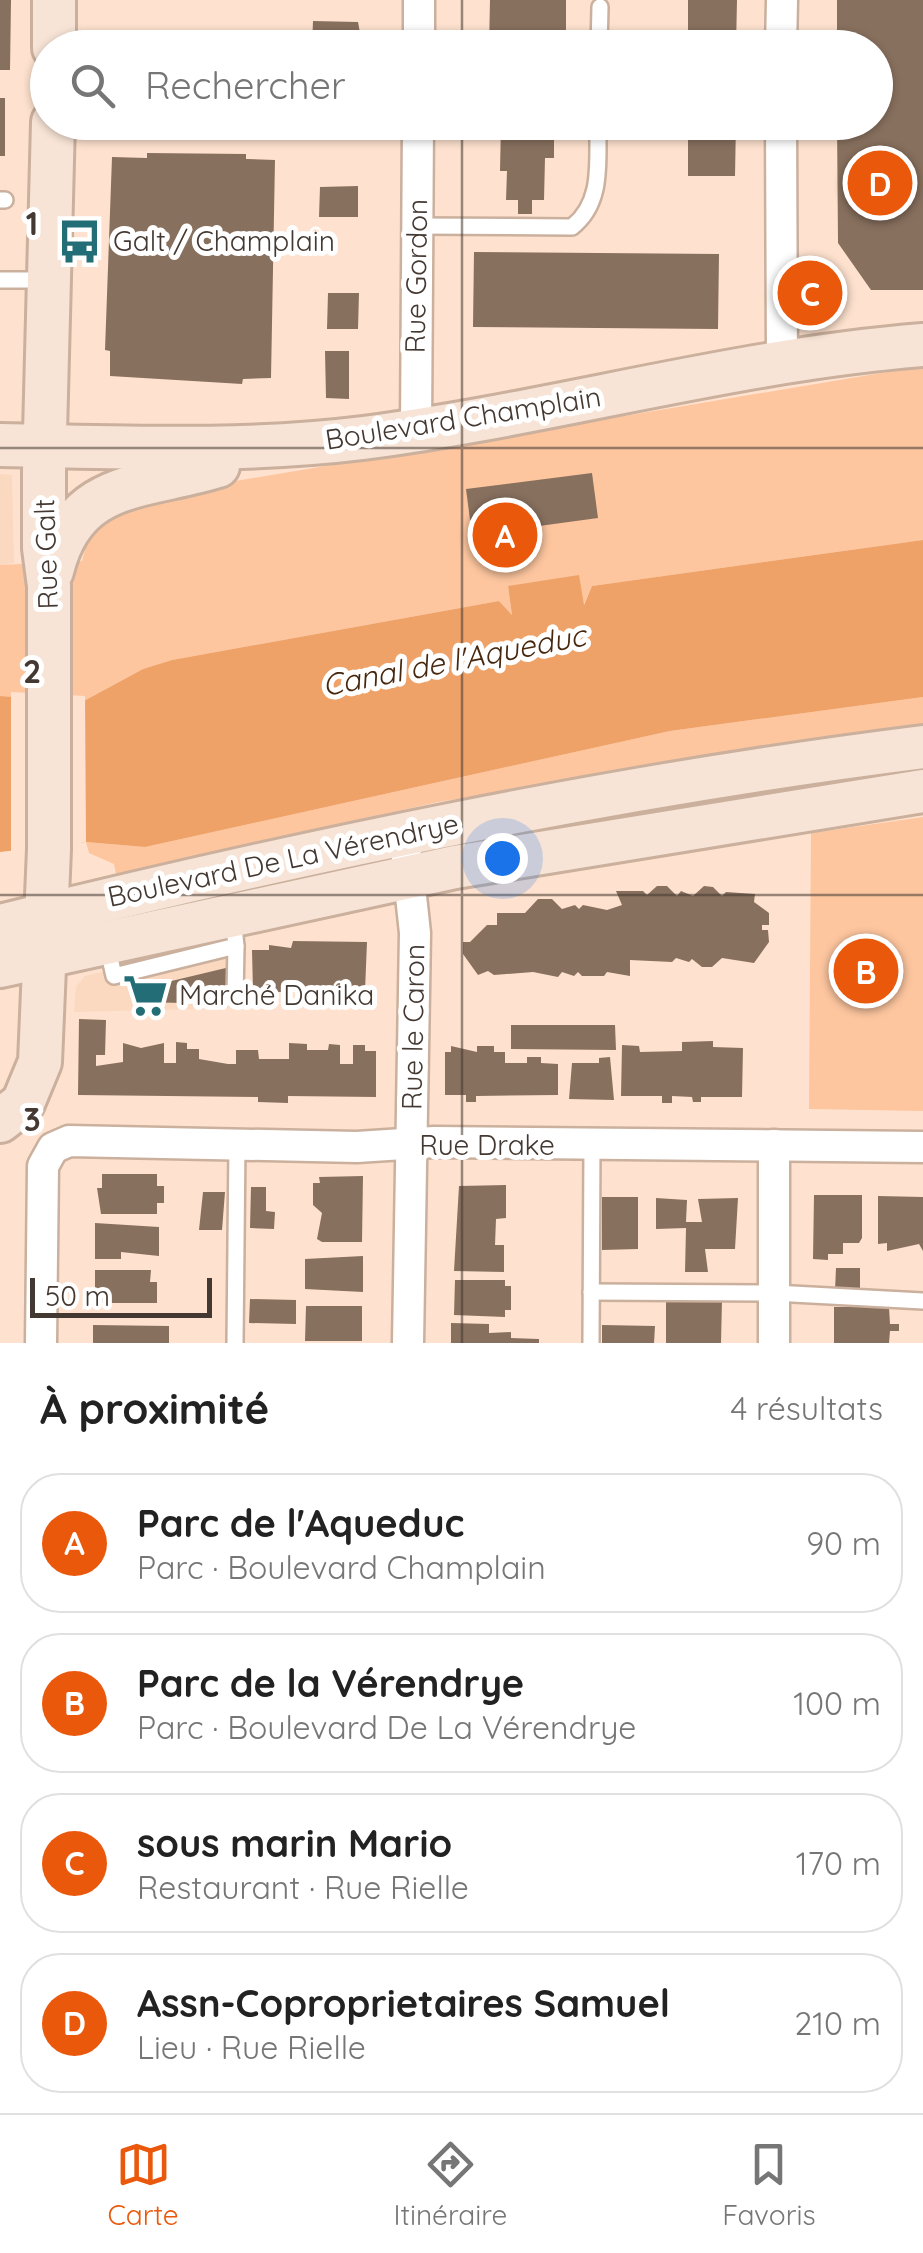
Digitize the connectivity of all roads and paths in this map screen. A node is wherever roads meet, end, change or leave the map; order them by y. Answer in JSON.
{"nodes":[{"id":1,"x":54,"y":0,"type":"edge"},
{"id":2,"x":420,"y":0,"type":"edge"},
{"id":3,"x":782,"y":0,"type":"edge"},
{"id":4,"x":600,"y":7,"type":"dead end"},
{"id":5,"x":54,"y":30,"type":"edge"},
{"id":6,"x":419,"y":30,"type":"edge"},
{"id":7,"x":599,"y":30,"type":"edge"},
{"id":8,"x":782,"y":30,"type":"edge"},
{"id":9,"x":53,"y":140,"type":"edge"},
{"id":10,"x":418,"y":140,"type":"edge"},
{"id":11,"x":597,"y":140,"type":"edge"},
{"id":12,"x":781,"y":140,"type":"edge"},
{"id":13,"x":417,"y":226,"type":"junction"},
{"id":14,"x":0,"y":280,"type":"edge"},
{"id":15,"x":51,"y":280,"type":"junction"},
{"id":16,"x":923,"y":345,"type":"edge"},
{"id":17,"x":782,"y":364,"type":"junction"},
{"id":18,"x":416,"y":430,"type":"junction"},
{"id":19,"x":0,"y":445,"type":"edge"},
{"id":20,"x":46,"y":445,"type":"junction"},
{"id":21,"x":286,"y":445,"type":"junction"},
{"id":22,"x":49,"y":586,"type":"junction"},
{"id":23,"x":923,"y":747,"type":"edge"},
{"id":24,"x":923,"y":791,"type":"edge"},
{"id":25,"x":401,"y":832,"type":"junction"},
{"id":26,"x":410,"y":876,"type":"junction"},
{"id":27,"x":46,"y":914,"type":"junction"},
{"id":28,"x":0,"y":926,"type":"edge"},
{"id":29,"x":234,"y":930,"type":"junction"},
{"id":30,"x":45,"y":957,"type":"junction"},
{"id":31,"x":0,"y":966,"type":"edge"},
{"id":32,"x":234,"y":998,"type":"dead end"},
{"id":33,"x":12,"y":1112,"type":"edge"},
{"id":34,"x":237,"y":1143,"type":"junction"},
{"id":35,"x":592,"y":1144,"type":"junction"},
{"id":36,"x":411,"y":1145,"type":"junction"},
{"id":37,"x":774,"y":1145,"type":"junction"},
{"id":38,"x":923,"y":1147,"type":"edge"},
{"id":39,"x":592,"y":1292,"type":"junction"},
{"id":40,"x":774,"y":1293,"type":"junction"},
{"id":41,"x":923,"y":1301,"type":"edge"},
{"id":42,"x":41,"y":1343,"type":"edge"},
{"id":43,"x":235,"y":1343,"type":"edge"},
{"id":44,"x":408,"y":1343,"type":"edge"},
{"id":45,"x":591,"y":1343,"type":"edge"},
{"id":46,"x":774,"y":1343,"type":"edge"}],
"edges":[{"from":1,"to":5,"type":"main road"},
{"from":2,"to":6,"type":"street"},
{"from":3,"to":8,"type":"street"},
{"from":4,"to":7,"type":"lane"},
{"from":9,"to":15,"type":"main road","name":"Rue Galt"},
{"from":10,"to":13,"type":"street","name":"Rue Gordon"},
{"from":11,"to":13,"type":"lane"},
{"from":12,"to":17,"type":"street"},
{"from":13,"to":18,"type":"street","name":"Rue Gordon"},
{"from":14,"to":15,"type":"lane"},
{"from":15,"to":20,"type":"main road","name":"Rue Galt"},
{"from":16,"to":17,"type":"main road","name":"Boulevard Champlain"},
{"from":17,"to":18,"type":"main road","name":"Boulevard Champlain"},
{"from":18,"to":21,"type":"main road","name":"Boulevard Champlain"},
{"from":19,"to":20,"type":"main road","name":"Boulevard Champlain"},
{"from":20,"to":21,"type":"main road","name":"Boulevard Champlain"},
{"from":20,"to":22,"type":"main road","name":"Rue Galt"},
{"from":21,"to":22,"type":"main road"},
{"from":22,"to":27,"type":"main road","name":"Rue Galt"},
{"from":23,"to":25,"type":"main road","name":"Boulevard De La Vérendrye"},
{"from":24,"to":26,"type":"main road","name":"Boulevard De La Vérendrye"},
{"from":25,"to":26,"type":"street","name":"Rue le Caron"},
{"from":25,"to":27,"type":"main road","name":"Boulevard De La Vérendrye"},
{"from":26,"to":29,"type":"main road","name":"Boulevard De La Vérendrye"},
{"from":26,"to":36,"type":"street","name":"Rue le Caron"},
{"from":27,"to":28,"type":"main road","name":"Boulevard De La Vérendrye"},
{"from":27,"to":30,"type":"main road","name":"Rue Galt"},
{"from":29,"to":30,"type":"main road","name":"Boulevard De La Vérendrye"},
{"from":29,"to":32,"type":"lane"},
{"from":30,"to":31,"type":"main road","name":"Boulevard De La Vérendrye"},
{"from":30,"to":33,"type":"main road","name":"Rue Galt"},
{"from":34,"to":36,"type":"street","name":"Rue Drake"},
{"from":34,"to":42,"type":"street","name":"Rue Drake"},
{"from":34,"to":43,"type":"lane"},
{"from":35,"to":36,"type":"street","name":"Rue Drake"},
{"from":35,"to":37,"type":"street","name":"Rue Drake"},
{"from":35,"to":39,"type":"lane"},
{"from":36,"to":44,"type":"street","name":"Rue le Caron"},
{"from":37,"to":38,"type":"street","name":"Rue Drake"},
{"from":37,"to":40,"type":"street"},
{"from":39,"to":40,"type":"lane"},
{"from":39,"to":45,"type":"lane"},
{"from":40,"to":41,"type":"lane"},
{"from":40,"to":46,"type":"street"}]}
